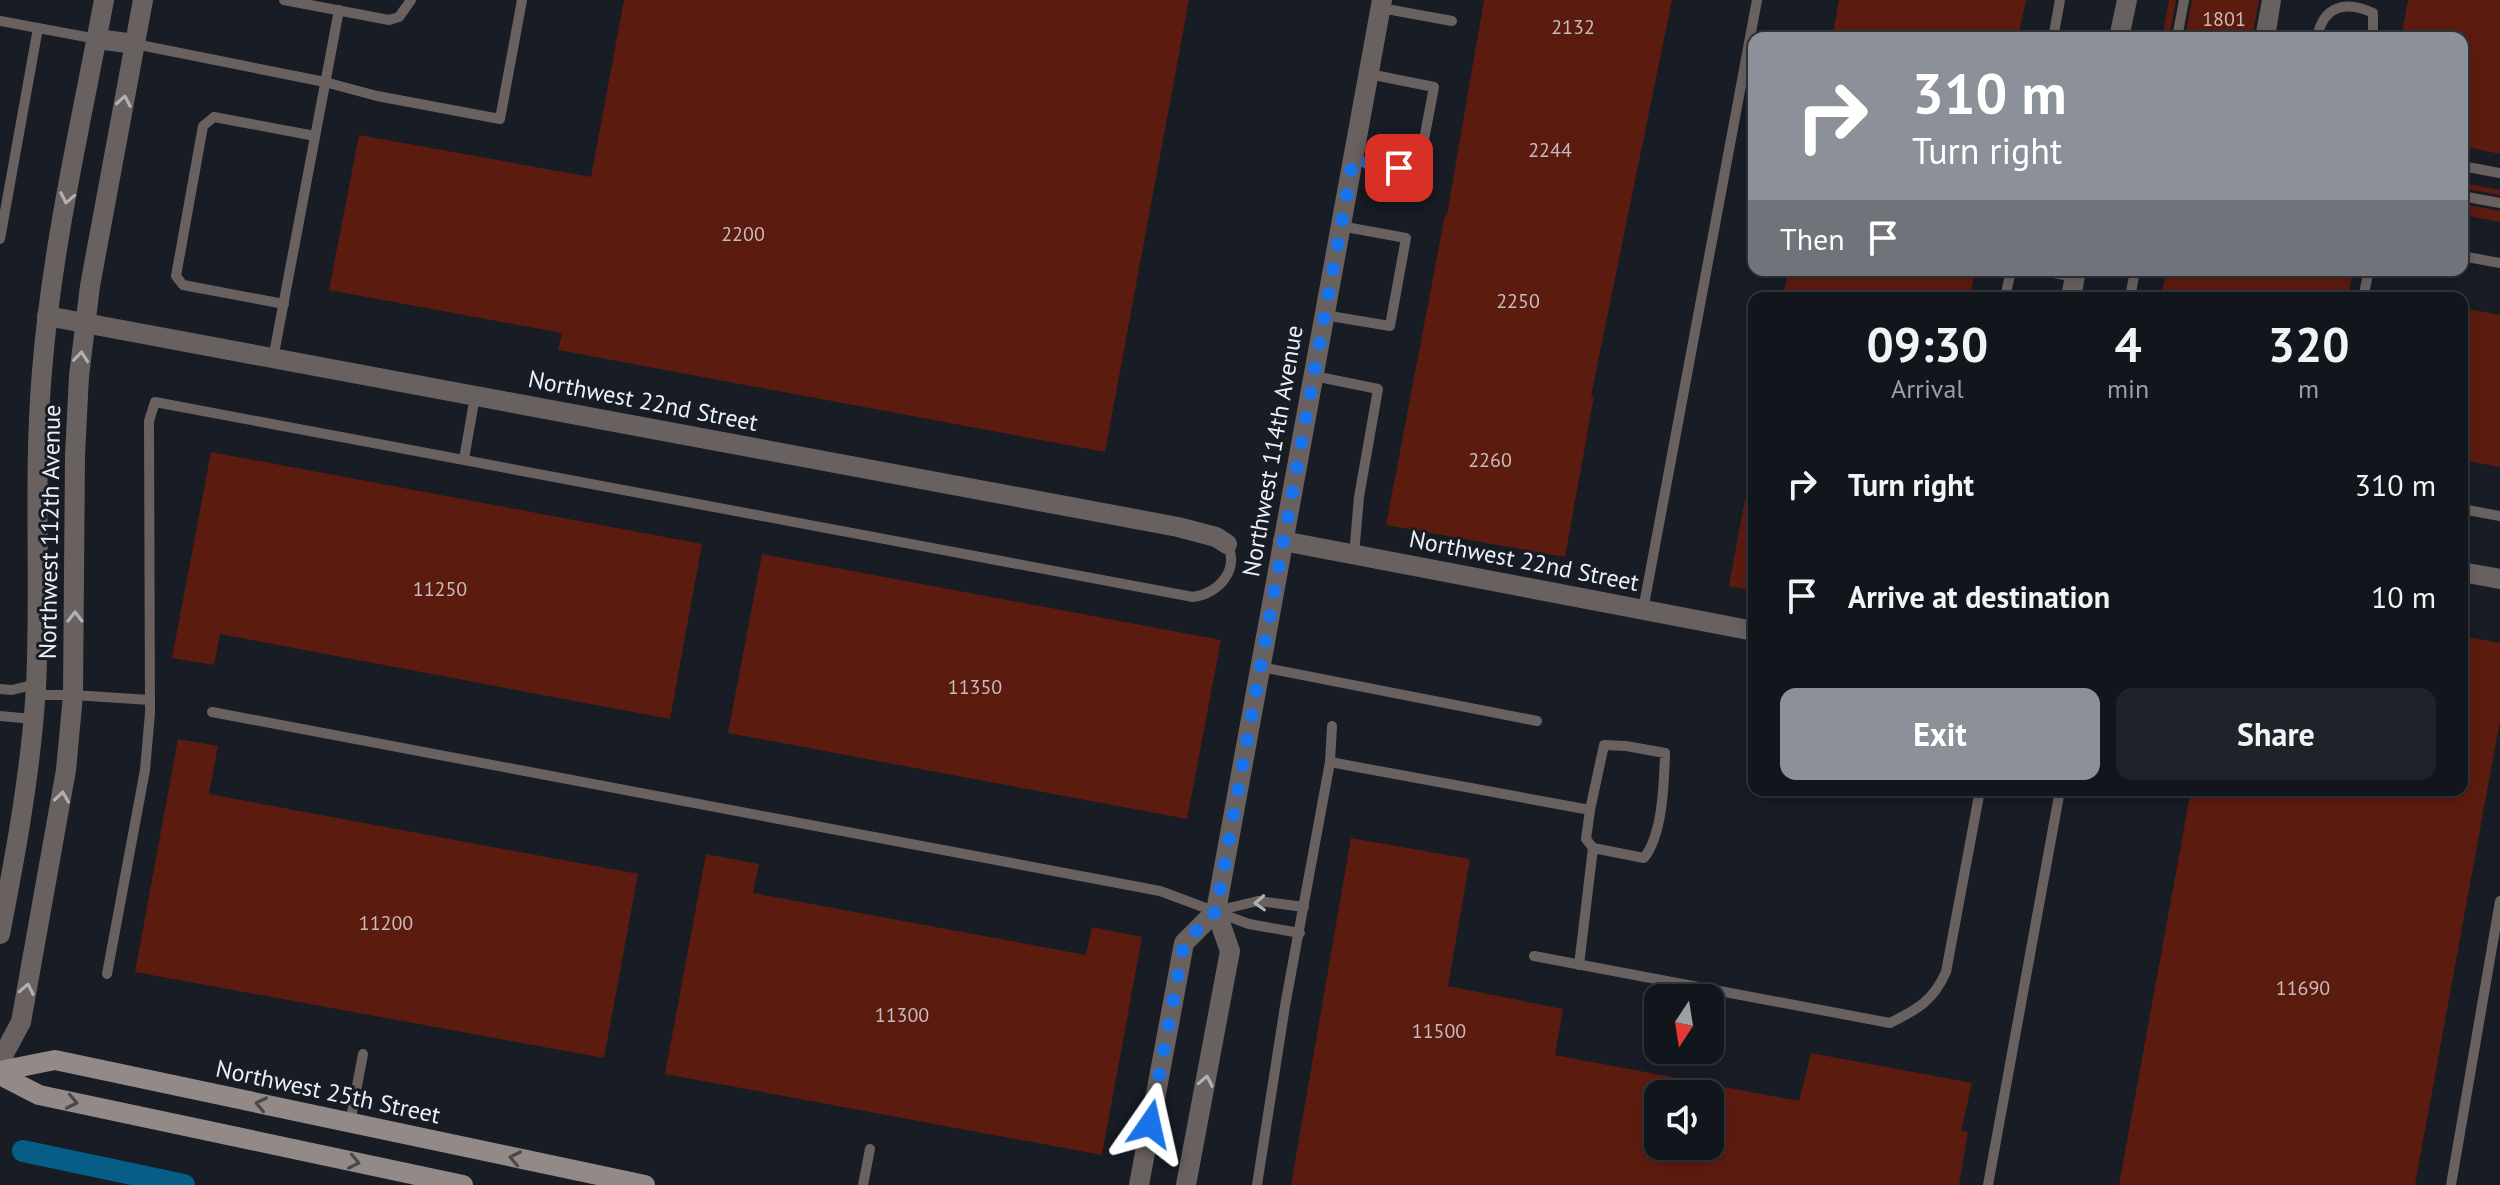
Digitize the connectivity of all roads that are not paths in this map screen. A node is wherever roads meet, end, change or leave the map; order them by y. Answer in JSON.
{"nodes":[{"id":1,"x":104,"y":0,"type":"edge"},
{"id":2,"x":143,"y":0,"type":"edge"},
{"id":3,"x":284,"y":0,"type":"edge"},
{"id":4,"x":411,"y":0,"type":"edge"},
{"id":5,"x":522,"y":0,"type":"edge"},
{"id":6,"x":1757,"y":0,"type":"edge"},
{"id":7,"x":2060,"y":0,"type":"edge"},
{"id":8,"x":2127,"y":0,"type":"edge"},
{"id":9,"x":2184,"y":0,"type":"edge"},
{"id":10,"x":2267,"y":0,"type":"edge"},
{"id":11,"x":2276,"y":0,"type":"edge"},
{"id":12,"x":1382,"y":4,"type":"edge"},
{"id":13,"x":339,"y":10,"type":"junction"},
{"id":14,"x":0,"y":21,"type":"edge"},
{"id":15,"x":1452,"y":21,"type":"dead end"},
{"id":16,"x":38,"y":28,"type":"junction"},
{"id":17,"x":1751,"y":32,"type":"edge"},
{"id":18,"x":2054,"y":32,"type":"edge"},
{"id":19,"x":2120,"y":32,"type":"edge"},
{"id":20,"x":2178,"y":32,"type":"edge"},
{"id":21,"x":2261,"y":32,"type":"edge"},
{"id":22,"x":2271,"y":32,"type":"edge"},
{"id":23,"x":2319,"y":32,"type":"edge"},
{"id":24,"x":2373,"y":32,"type":"edge"},
{"id":25,"x":97,"y":39,"type":"junction"},
{"id":26,"x":135,"y":44,"type":"junction"},
{"id":27,"x":1748,"y":48,"type":"edge"},
{"id":28,"x":1369,"y":74,"type":"junction"},
{"id":29,"x":325,"y":82,"type":"junction"},
{"id":30,"x":315,"y":136,"type":"junction"},
{"id":31,"x":1353,"y":160,"type":"junction"},
{"id":32,"x":2468,"y":167,"type":"edge"},
{"id":33,"x":2500,"y":173,"type":"edge"},
{"id":34,"x":2468,"y":197,"type":"edge"},
{"id":35,"x":2500,"y":203,"type":"edge"},
{"id":36,"x":1340,"y":226,"type":"junction"},
{"id":37,"x":0,"y":239,"type":"edge"},
{"id":38,"x":2468,"y":257,"type":"edge"},
{"id":39,"x":2500,"y":263,"type":"edge"},
{"id":40,"x":284,"y":304,"type":"junction"},
{"id":41,"x":1324,"y":315,"type":"junction"},
{"id":42,"x":47,"y":316,"type":"junction"},
{"id":43,"x":84,"y":323,"type":"junction"},
{"id":44,"x":273,"y":359,"type":"junction"},
{"id":45,"x":1314,"y":376,"type":"junction"},
{"id":46,"x":475,"y":396,"type":"junction"},
{"id":47,"x":464,"y":459,"type":"junction"},
{"id":48,"x":2468,"y":510,"type":"edge"},
{"id":49,"x":2500,"y":516,"type":"edge"},
{"id":50,"x":1283,"y":541,"type":"junction"},
{"id":51,"x":1227,"y":544,"type":"joint"},
{"id":52,"x":1354,"y":555,"type":"junction"},
{"id":53,"x":2468,"y":573,"type":"edge"},
{"id":54,"x":2500,"y":579,"type":"edge"},
{"id":55,"x":1643,"y":610,"type":"junction"},
{"id":56,"x":1748,"y":630,"type":"edge"},
{"id":57,"x":1261,"y":667,"type":"junction"},
{"id":58,"x":0,"y":689,"type":"edge"},
{"id":59,"x":36,"y":690,"type":"junction"},
{"id":60,"x":73,"y":695,"type":"junction"},
{"id":61,"x":150,"y":700,"type":"junction"},
{"id":62,"x":212,"y":712,"type":"dead end"},
{"id":63,"x":0,"y":716,"type":"edge"},
{"id":64,"x":33,"y":719,"type":"junction"},
{"id":65,"x":1537,"y":721,"type":"dead end"},
{"id":66,"x":1332,"y":726,"type":"dead end"},
{"id":67,"x":1330,"y":762,"type":"junction"},
{"id":68,"x":1979,"y":796,"type":"edge"},
{"id":69,"x":2059,"y":796,"type":"edge"},
{"id":70,"x":1590,"y":810,"type":"junction"},
{"id":71,"x":1593,"y":848,"type":"junction"},
{"id":72,"x":2500,"y":901,"type":"edge"},
{"id":73,"x":1304,"y":907,"type":"junction"},
{"id":74,"x":1216,"y":911,"type":"junction"},
{"id":75,"x":1300,"y":933,"type":"junction"},
{"id":76,"x":0,"y":934,"type":"edge"},
{"id":77,"x":2496,"y":939,"type":"edge"},
{"id":78,"x":1534,"y":956,"type":"dead end"},
{"id":79,"x":1579,"y":965,"type":"junction"},
{"id":80,"x":107,"y":974,"type":"dead end"},
{"id":81,"x":363,"y":1054,"type":"dead end"},
{"id":82,"x":0,"y":1061,"type":"edge"},
{"id":83,"x":0,"y":1073,"type":"edge"},
{"id":84,"x":350,"y":1123,"type":"junction"},
{"id":85,"x":870,"y":1149,"type":"dead end"},
{"id":86,"x":463,"y":1185,"type":"edge"},
{"id":87,"x":645,"y":1185,"type":"edge"},
{"id":88,"x":863,"y":1185,"type":"edge"},
{"id":89,"x":1139,"y":1185,"type":"edge"},
{"id":90,"x":1186,"y":1185,"type":"edge"},
{"id":91,"x":1257,"y":1185,"type":"edge"},
{"id":92,"x":1988,"y":1185,"type":"edge"},
{"id":93,"x":2451,"y":1185,"type":"edge"}],
"edges":[{"from":1,"to":25,"type":"street","name":"Northwest 112th Avenue"},
{"from":2,"to":26,"type":"street","name":"Northwest 112th Avenue"},
{"from":3,"to":13,"type":"lane"},
{"from":4,"to":13,"type":"lane"},
{"from":5,"to":29,"type":"lane"},
{"from":6,"to":17,"type":"lane"},
{"from":7,"to":18,"type":"lane"},
{"from":8,"to":19,"type":"street"},
{"from":9,"to":20,"type":"lane"},
{"from":10,"to":21,"type":"lane"},
{"from":11,"to":22,"type":"lane"},
{"from":12,"to":15,"type":"lane"},
{"from":12,"to":28,"type":"street","name":"Northwest 114th Avenue"},
{"from":13,"to":29,"type":"lane"},
{"from":14,"to":16,"type":"lane"},
{"from":16,"to":25,"type":"lane"},
{"from":16,"to":37,"type":"lane"},
{"from":23,"to":24,"type":"lane"},
{"from":25,"to":26,"type":"street"},
{"from":25,"to":42,"type":"street","name":"Northwest 112th Avenue","one_way":true},
{"from":26,"to":29,"type":"lane"},
{"from":43,"to":26,"type":"street","name":"Northwest 112th Avenue","one_way":true},
{"from":27,"to":55,"type":"lane"},
{"from":28,"to":31,"type":"street","name":"Northwest 114th Avenue"},
{"from":28,"to":31,"type":"lane"},
{"from":29,"to":30,"type":"lane"},
{"from":30,"to":40,"type":"lane"},
{"from":30,"to":40,"type":"lane"},
{"from":31,"to":36,"type":"street","name":"Northwest 114th Avenue"},
{"from":32,"to":33,"type":"lane"},
{"from":34,"to":35,"type":"lane"},
{"from":36,"to":41,"type":"street","name":"Northwest 114th Avenue"},
{"from":36,"to":41,"type":"lane"},
{"from":38,"to":39,"type":"lane"},
{"from":40,"to":44,"type":"lane"},
{"from":41,"to":45,"type":"street","name":"Northwest 114th Avenue"},
{"from":42,"to":43,"type":"street","name":"Northwest 22nd Street"},
{"from":42,"to":59,"type":"street","name":"Northwest 112th Avenue"},
{"from":43,"to":44,"type":"street","name":"Northwest 22nd Street"},
{"from":60,"to":43,"type":"street","name":"Northwest 112th Avenue","one_way":true},
{"from":44,"to":46,"type":"street","name":"Northwest 22nd Street"},
{"from":45,"to":50,"type":"street","name":"Northwest 114th Avenue"},
{"from":45,"to":52,"type":"lane"},
{"from":46,"to":47,"type":"lane"},
{"from":46,"to":51,"type":"street","name":"Northwest 22nd Street"},
{"from":47,"to":51,"type":"lane"},
{"from":47,"to":61,"type":"lane"},
{"from":48,"to":49,"type":"lane"},
{"from":50,"to":52,"type":"street","name":"Northwest 22nd Street"},
{"from":50,"to":57,"type":"street","name":"Northwest 114th Avenue"},
{"from":52,"to":55,"type":"street","name":"Northwest 22nd Street"},
{"from":53,"to":54,"type":"street"},
{"from":55,"to":56,"type":"street","name":"Northwest 22nd Street"},
{"from":57,"to":65,"type":"lane"},
{"from":57,"to":74,"type":"street","name":"Northwest 114th Avenue"},
{"from":58,"to":59,"type":"lane"},
{"from":59,"to":60,"type":"lane"},
{"from":59,"to":64,"type":"street","name":"Northwest 112th Avenue"},
{"from":60,"to":61,"type":"lane"},
{"from":82,"to":60,"type":"street","name":"Northwest 112th Avenue","one_way":true},
{"from":61,"to":80,"type":"lane"},
{"from":62,"to":74,"type":"lane"},
{"from":63,"to":64,"type":"lane"},
{"from":64,"to":76,"type":"street","name":"Northwest 112th Avenue"},
{"from":66,"to":67,"type":"lane"},
{"from":67,"to":70,"type":"lane"},
{"from":67,"to":73,"type":"lane"},
{"from":68,"to":79,"type":"lane"},
{"from":69,"to":92,"type":"lane"},
{"from":70,"to":71,"type":"lane"},
{"from":70,"to":71,"type":"lane"},
{"from":71,"to":79,"type":"lane"},
{"from":72,"to":77,"type":"lane"},
{"from":73,"to":74,"type":"lane","one_way":true},
{"from":73,"to":75,"type":"lane"},
{"from":74,"to":75,"type":"lane"},
{"from":74,"to":89,"type":"street"},
{"from":90,"to":74,"type":"street","name":"Northwest 114th Avenue","one_way":true},
{"from":75,"to":91,"type":"lane"},
{"from":77,"to":93,"type":"lane"},
{"from":78,"to":79,"type":"lane"},
{"from":81,"to":84,"type":"lane"},
{"from":84,"to":83,"type":"main road","name":"Northwest 25th Street","one_way":true},
{"from":83,"to":86,"type":"main road","name":"Northwest 25th Street","one_way":true},
{"from":87,"to":84,"type":"main road","name":"Northwest 25th Street","one_way":true},
{"from":85,"to":88,"type":"lane"}]}
